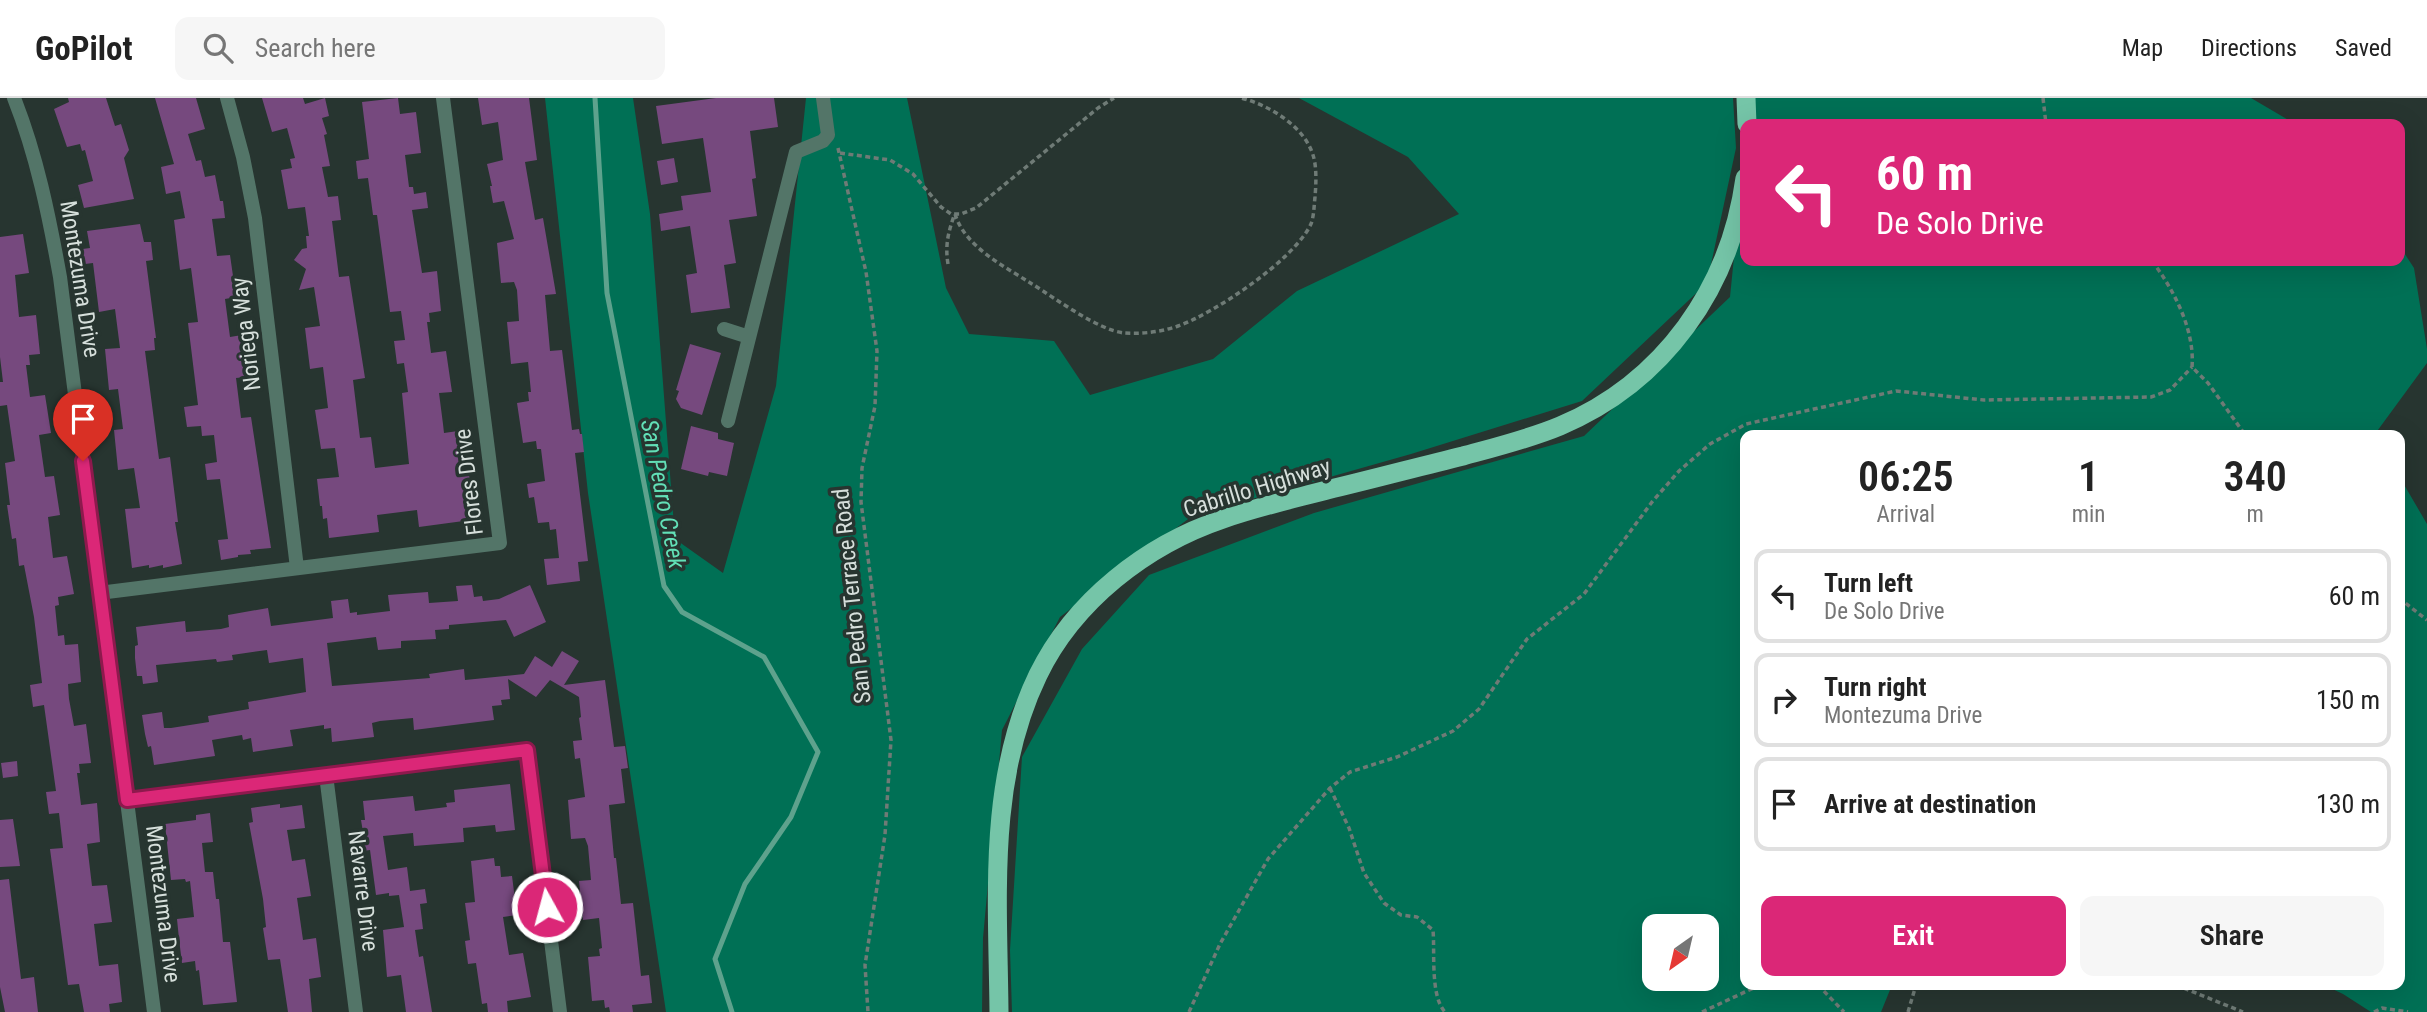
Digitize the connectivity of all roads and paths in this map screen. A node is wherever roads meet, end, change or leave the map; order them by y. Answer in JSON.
{"nodes":[{"id":1,"x":14,"y":98,"type":"edge"},
{"id":2,"x":227,"y":98,"type":"edge"},
{"id":3,"x":443,"y":98,"type":"edge"},
{"id":4,"x":823,"y":98,"type":"edge"},
{"id":5,"x":1114,"y":98,"type":"edge"},
{"id":6,"x":1241,"y":98,"type":"edge"},
{"id":7,"x":1746,"y":98,"type":"edge"},
{"id":8,"x":2042,"y":98,"type":"edge"},
{"id":9,"x":1747,"y":119,"type":"edge"},
{"id":10,"x":2045,"y":119,"type":"edge"},
{"id":11,"x":827,"y":123,"type":"junction"},
{"id":12,"x":840,"y":153,"type":"junction"},
{"id":13,"x":1740,"y":201,"type":"edge"},
{"id":14,"x":955,"y":214,"type":"junction"},
{"id":15,"x":948,"y":264,"type":"dead end"},
{"id":16,"x":2155,"y":266,"type":"edge"},
{"id":17,"x":724,"y":329,"type":"dead end"},
{"id":18,"x":749,"y":337,"type":"junction"},
{"id":19,"x":2192,"y":367,"type":"junction"},
{"id":20,"x":728,"y":421,"type":"dead end"},
{"id":21,"x":2242,"y":430,"type":"edge"},
{"id":22,"x":297,"y":568,"type":"junction"},
{"id":23,"x":99,"y":593,"type":"junction"},
{"id":24,"x":2405,"y":603,"type":"edge"},
{"id":25,"x":2427,"y":620,"type":"edge"},
{"id":26,"x":326,"y":775,"type":"junction"},
{"id":27,"x":1330,"y":788,"type":"junction"},
{"id":28,"x":127,"y":800,"type":"junction"},
{"id":29,"x":1749,"y":990,"type":"edge"},
{"id":30,"x":1823,"y":990,"type":"edge"},
{"id":31,"x":1915,"y":990,"type":"edge"},
{"id":32,"x":2188,"y":990,"type":"edge"},
{"id":33,"x":154,"y":1012,"type":"edge"},
{"id":34,"x":356,"y":1012,"type":"edge"},
{"id":35,"x":560,"y":1012,"type":"edge"},
{"id":36,"x":868,"y":1012,"type":"edge"},
{"id":37,"x":999,"y":1012,"type":"edge"},
{"id":38,"x":1189,"y":1012,"type":"edge"},
{"id":39,"x":1445,"y":1012,"type":"edge"},
{"id":40,"x":1702,"y":1012,"type":"edge"},
{"id":41,"x":1844,"y":1012,"type":"edge"},
{"id":42,"x":1908,"y":1012,"type":"edge"},
{"id":43,"x":2243,"y":1012,"type":"edge"},
{"id":44,"x":2374,"y":1012,"type":"edge"},
{"id":45,"x":2407,"y":1012,"type":"edge"}],
"edges":[{"from":1,"to":23,"type":"street","name":"Montezuma Drive"},
{"from":2,"to":22,"type":"street","name":"Noriega Way"},
{"from":3,"to":22,"type":"street","name":"Flores Drive"},
{"from":4,"to":11,"type":"street"},
{"from":5,"to":14,"type":"path"},
{"from":6,"to":14,"type":"path"},
{"from":7,"to":9,"type":"highway"},
{"from":8,"to":10,"type":"path"},
{"from":11,"to":12,"type":"path","name":"San Pedro Terrace Road"},
{"from":11,"to":18,"type":"street"},
{"from":12,"to":14,"type":"path"},
{"from":12,"to":36,"type":"path","name":"San Pedro Terrace Road"},
{"from":13,"to":37,"type":"highway","name":"Cabrillo Highway"},
{"from":14,"to":15,"type":"path"},
{"from":16,"to":19,"type":"path"},
{"from":17,"to":18,"type":"street"},
{"from":18,"to":20,"type":"street"},
{"from":19,"to":21,"type":"path"},
{"from":19,"to":27,"type":"path"},
{"from":22,"to":23,"type":"street","name":"Flores Drive"},
{"from":23,"to":28,"type":"street","name":"Montezuma Drive"},
{"from":24,"to":25,"type":"path"},
{"from":26,"to":28,"type":"street"},
{"from":26,"to":34,"type":"street","name":"Navarre Drive"},
{"from":26,"to":35,"type":"street"},
{"from":27,"to":38,"type":"path"},
{"from":27,"to":39,"type":"path"},
{"from":28,"to":33,"type":"street","name":"Montezuma Drive"},
{"from":29,"to":40,"type":"path"},
{"from":30,"to":41,"type":"path"},
{"from":31,"to":42,"type":"path"},
{"from":32,"to":43,"type":"path"},
{"from":44,"to":45,"type":"path"}]}
